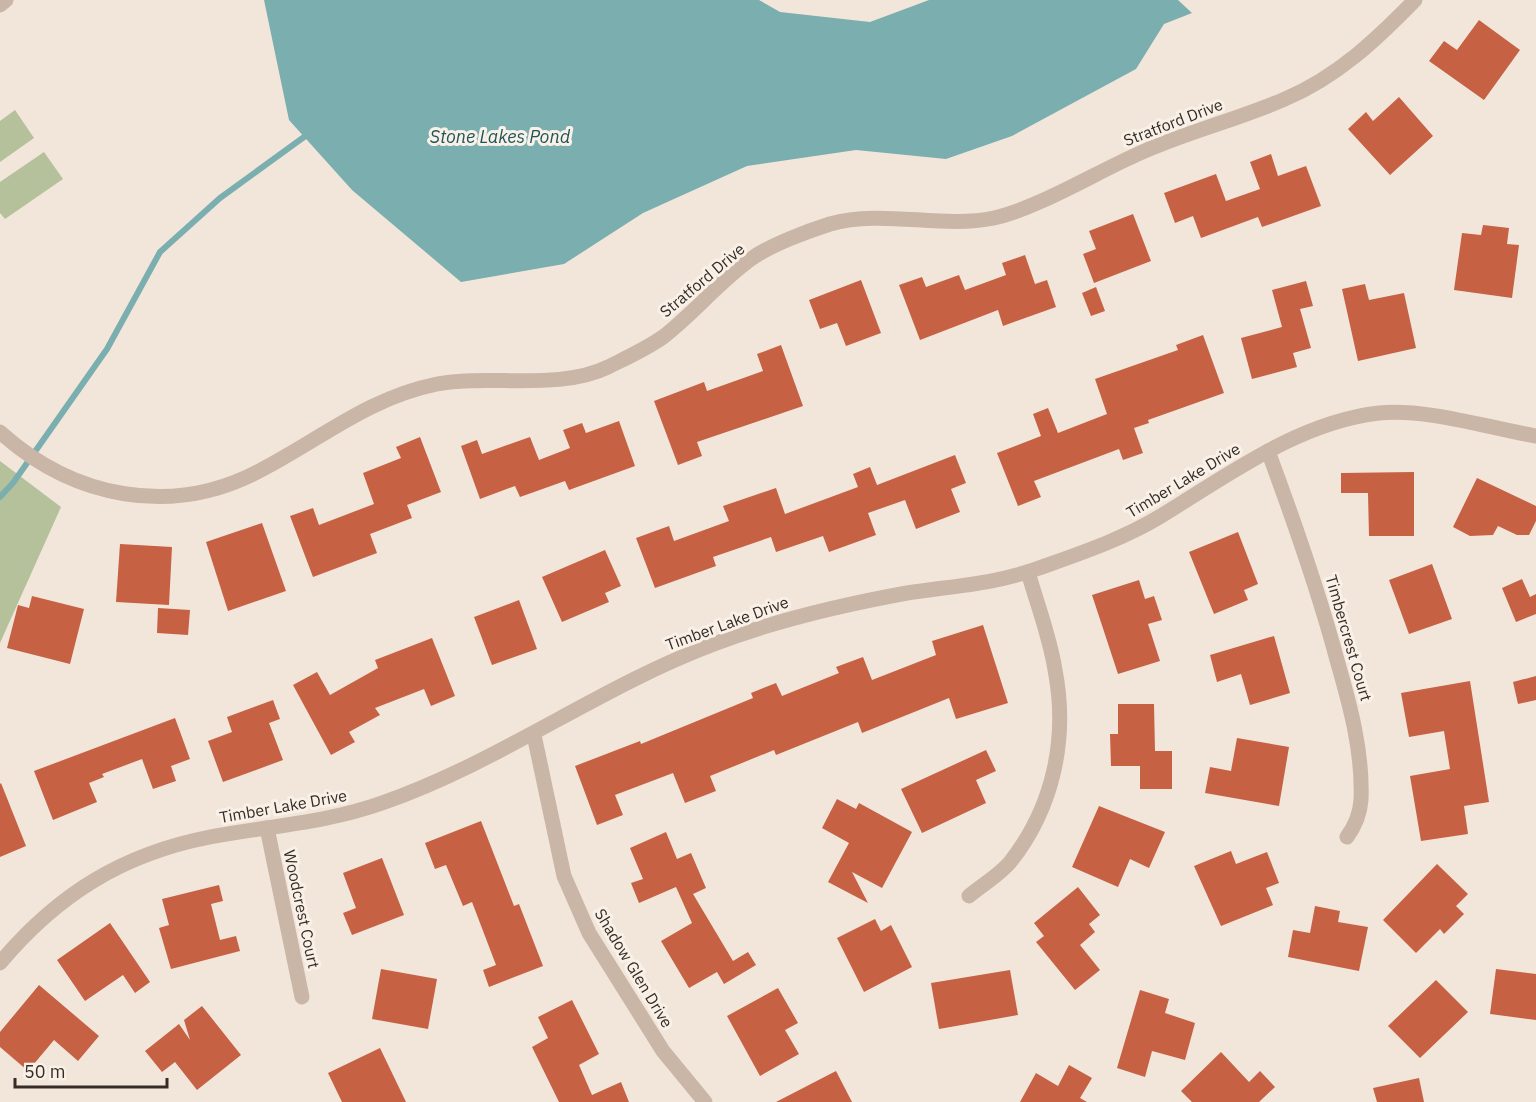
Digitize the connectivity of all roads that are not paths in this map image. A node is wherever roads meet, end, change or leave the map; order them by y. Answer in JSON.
{"nodes":[{"id":1,"x":6,"y":0,"type":"edge"},
{"id":2,"x":1415,"y":0,"type":"edge"},
{"id":3,"x":0,"y":5,"type":"edge"},
{"id":4,"x":0,"y":432,"type":"edge"},
{"id":5,"x":1536,"y":436,"type":"edge"},
{"id":6,"x":1268,"y":451,"type":"junction"},
{"id":7,"x":1028,"y":572,"type":"junction"},
{"id":8,"x":534,"y":735,"type":"junction"},
{"id":9,"x":267,"y":828,"type":"junction"},
{"id":10,"x":1347,"y":837,"type":"dead end"},
{"id":11,"x":969,"y":896,"type":"dead end"},
{"id":12,"x":0,"y":963,"type":"edge"},
{"id":13,"x":302,"y":997,"type":"dead end"},
{"id":14,"x":705,"y":1102,"type":"edge"}],
"edges":[{"from":1,"to":3,"type":"street"},
{"from":2,"to":4,"type":"street","name":"Stratford Drive"},
{"from":5,"to":6,"type":"street","name":"Timber Lake Drive"},
{"from":6,"to":7,"type":"street","name":"Timber Lake Drive"},
{"from":6,"to":10,"type":"street","name":"Timbercrest Court"},
{"from":7,"to":8,"type":"street","name":"Timber Lake Drive"},
{"from":7,"to":11,"type":"street"},
{"from":8,"to":9,"type":"street","name":"Timber Lake Drive"},
{"from":8,"to":14,"type":"street","name":"Shadow Glen Drive"},
{"from":9,"to":12,"type":"street","name":"Timber Lake Drive"},
{"from":9,"to":13,"type":"street","name":"Woodcrest Court"}]}
